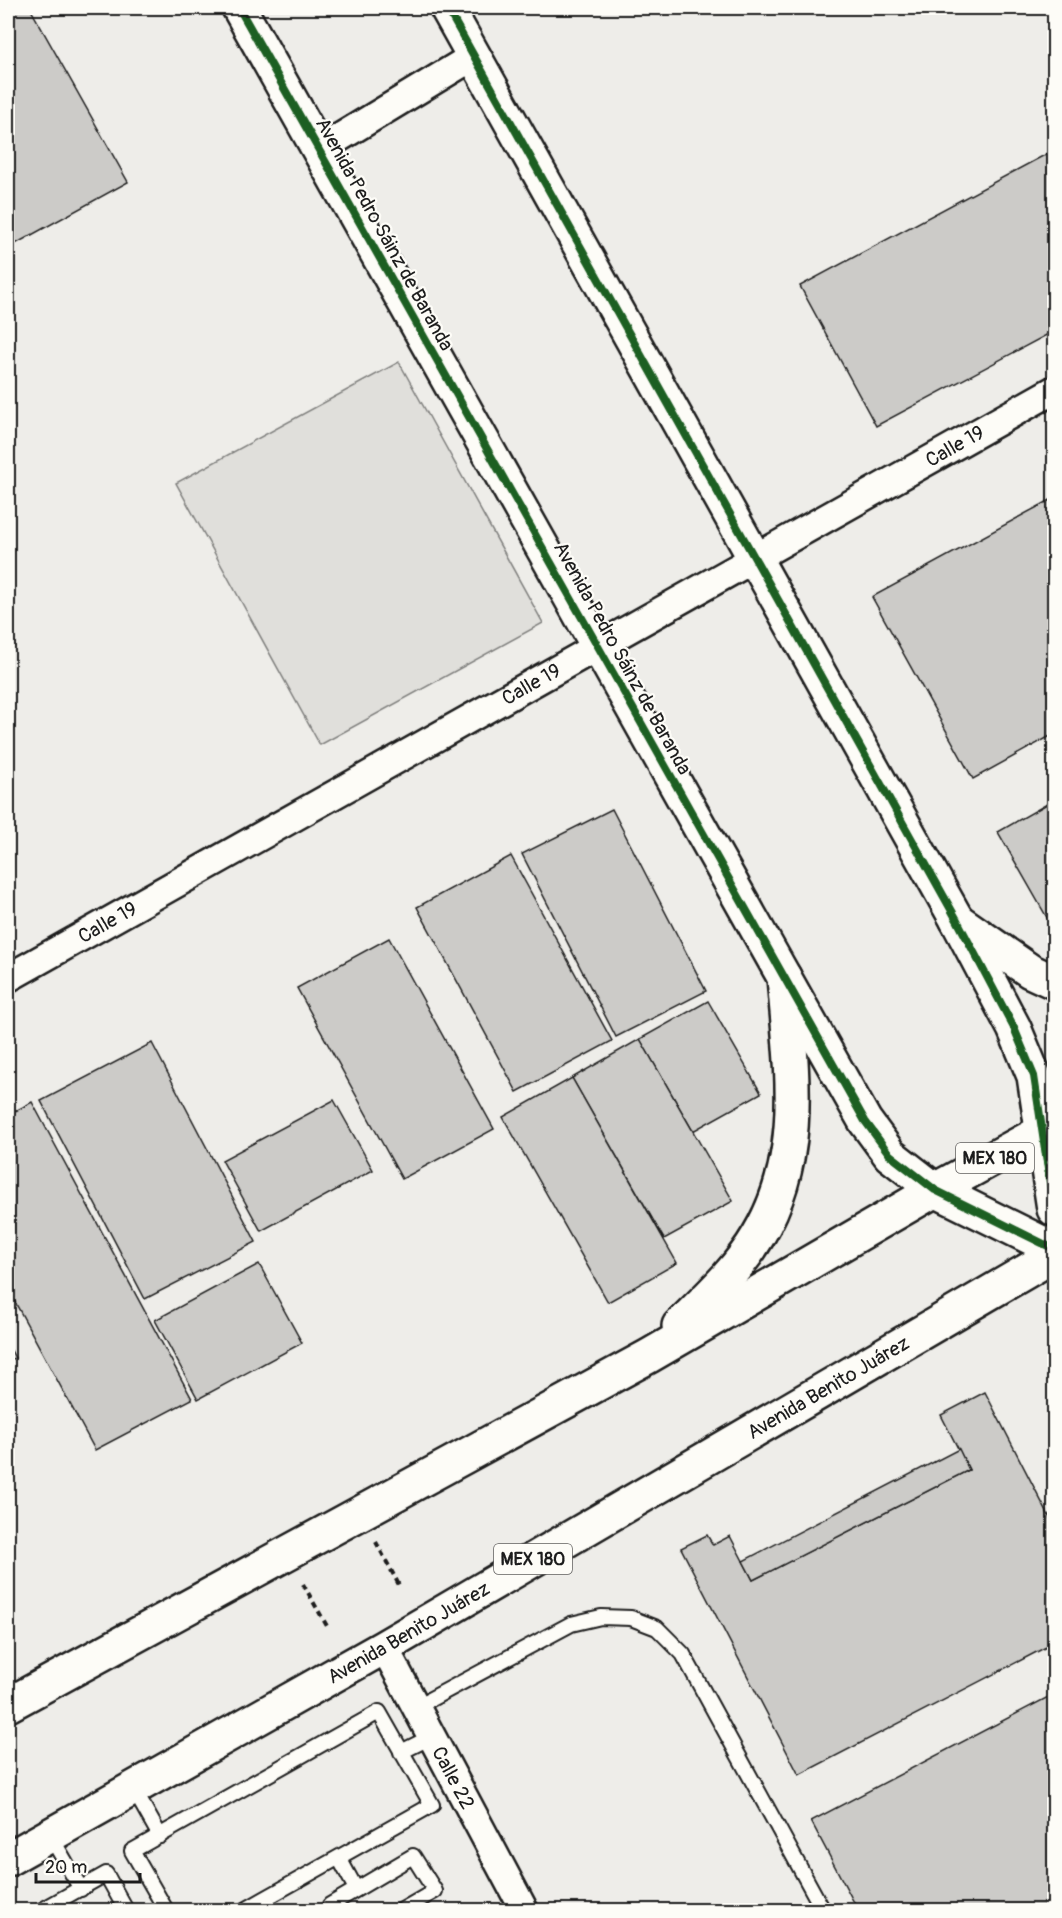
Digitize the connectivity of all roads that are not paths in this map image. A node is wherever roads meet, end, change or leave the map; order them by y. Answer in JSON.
{"nodes":[{"id":1,"x":239,"y":8,"type":"edge"},
{"id":2,"x":447,"y":8,"type":"edge"},
{"id":3,"x":474,"y":56,"type":"junction"},
{"id":4,"x":319,"y":150,"type":"junction"},
{"id":5,"x":1054,"y":390,"type":"edge"},
{"id":6,"x":754,"y":559,"type":"junction"},
{"id":7,"x":598,"y":646,"type":"junction"},
{"id":8,"x":957,"y":920,"type":"junction"},
{"id":9,"x":784,"y":977,"type":"junction"},
{"id":10,"x":8,"y":978,"type":"edge"},
{"id":11,"x":1054,"y":982,"type":"edge"},
{"id":12,"x":1050,"y":1128,"type":"edge"},
{"id":13,"x":935,"y":1190,"type":"junction"},
{"id":14,"x":1054,"y":1209,"type":"edge"},
{"id":15,"x":1054,"y":1249,"type":"edge"},
{"id":16,"x":1054,"y":1255,"type":"edge"},
{"id":17,"x":649,"y":1356,"type":"junction"},
{"id":18,"x":384,"y":1647,"type":"junction"},
{"id":19,"x":8,"y":1705,"type":"edge"},
{"id":20,"x":416,"y":1707,"type":"junction"},
{"id":21,"x":431,"y":1737,"type":"junction"},
{"id":22,"x":401,"y":1752,"type":"junction"},
{"id":23,"x":133,"y":1788,"type":"junction"},
{"id":24,"x":50,"y":1835,"type":"junction"},
{"id":25,"x":160,"y":1836,"type":"junction"},
{"id":26,"x":339,"y":1858,"type":"junction"},
{"id":27,"x":8,"y":1859,"type":"edge"},
{"id":28,"x":81,"y":1889,"type":"junction"},
{"id":29,"x":357,"y":1889,"type":"junction"},
{"id":30,"x":42,"y":1911,"type":"edge"},
{"id":31,"x":126,"y":1911,"type":"edge"},
{"id":32,"x":166,"y":1911,"type":"edge"},
{"id":33,"x":245,"y":1911,"type":"edge"},
{"id":34,"x":334,"y":1911,"type":"edge"},
{"id":35,"x":402,"y":1911,"type":"edge"},
{"id":36,"x":524,"y":1911,"type":"edge"},
{"id":37,"x":823,"y":1911,"type":"edge"}],
"edges":[{"from":1,"to":4,"type":"main road","name":"Avenida Pedro Sáinz de Baranda"},
{"from":2,"to":3,"type":"main road"},
{"from":3,"to":4,"type":"street"},
{"from":3,"to":6,"type":"main road"},
{"from":4,"to":7,"type":"main road","name":"Avenida Pedro Sáinz de Baranda"},
{"from":5,"to":6,"type":"street","name":"Calle 19"},
{"from":6,"to":7,"type":"street","name":"Calle 19"},
{"from":6,"to":8,"type":"main road"},
{"from":7,"to":9,"type":"main road","name":"Avenida Pedro Sáinz de Baranda"},
{"from":7,"to":10,"type":"street","name":"Calle 19"},
{"from":8,"to":11,"type":"main road"},
{"from":8,"to":12,"type":"main road"},
{"from":9,"to":13,"type":"main road","name":"Avenida Pedro Sáinz de Baranda"},
{"from":9,"to":17,"type":"main road"},
{"from":12,"to":13,"type":"main road","number":"MEX 180"},
{"from":12,"to":14,"type":"main road"},
{"from":13,"to":15,"type":"main road","name":"Avenida Pedro Sáinz de Baranda"},
{"from":13,"to":17,"type":"main road","number":"MEX 180"},
{"from":16,"to":18,"type":"main road","name":"Avenida Benito Juárez","number":"MEX 180"},
{"from":17,"to":19,"type":"main road","number":"MEX 180"},
{"from":18,"to":20,"type":"street","name":"Calle 22"},
{"from":18,"to":23,"type":"main road","name":"Avenida Benito Juárez","number":"MEX 180"},
{"from":20,"to":21,"type":"street","name":"Calle 22"},
{"from":20,"to":37,"type":"lane"},
{"from":21,"to":22,"type":"lane"},
{"from":21,"to":36,"type":"street","name":"Calle 22"},
{"from":22,"to":25,"type":"lane"},
{"from":22,"to":26,"type":"lane"},
{"from":23,"to":24,"type":"main road","name":"Avenida Benito Juárez","number":"MEX 180"},
{"from":23,"to":25,"type":"lane"},
{"from":24,"to":27,"type":"main road","name":"Avenida Benito Juárez","number":"MEX 180"},
{"from":24,"to":28,"type":"lane"},
{"from":25,"to":32,"type":"lane"},
{"from":26,"to":29,"type":"lane"},
{"from":26,"to":33,"type":"lane"},
{"from":28,"to":30,"type":"lane"},
{"from":28,"to":31,"type":"lane"},
{"from":29,"to":34,"type":"lane"},
{"from":29,"to":35,"type":"lane"}]}
